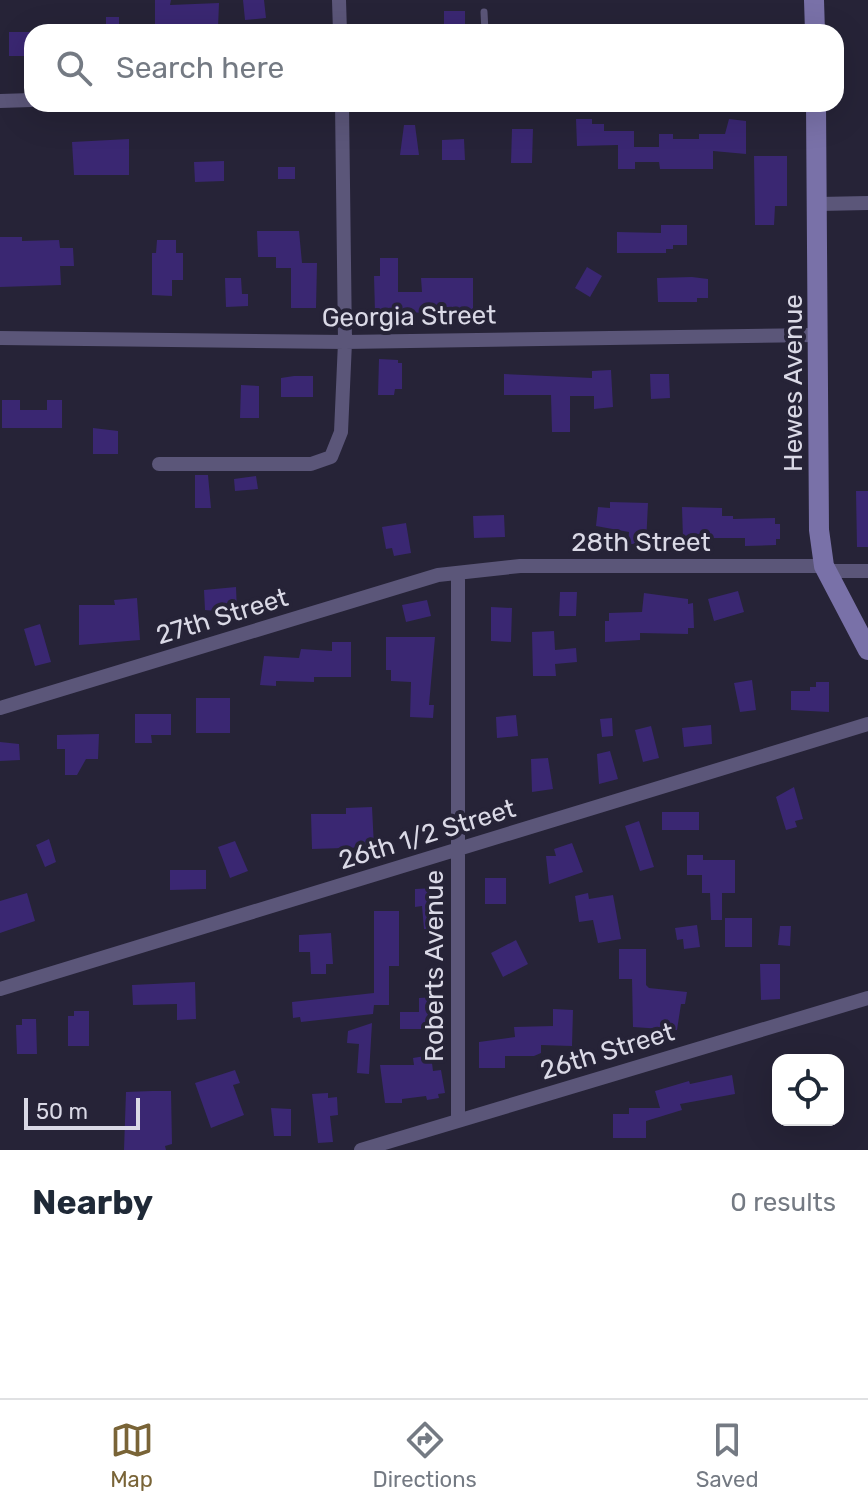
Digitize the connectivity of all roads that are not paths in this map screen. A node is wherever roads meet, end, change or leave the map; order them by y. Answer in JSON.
{"nodes":[{"id":1,"x":339,"y":0,"type":"edge"},
{"id":2,"x":814,"y":0,"type":"edge"},
{"id":3,"x":484,"y":12,"type":"dead end"},
{"id":4,"x":340,"y":24,"type":"edge"},
{"id":5,"x":485,"y":24,"type":"edge"},
{"id":6,"x":815,"y":24,"type":"edge"},
{"id":7,"x":24,"y":100,"type":"edge"},
{"id":8,"x":0,"y":101,"type":"edge"},
{"id":9,"x":342,"y":112,"type":"edge"},
{"id":10,"x":816,"y":112,"type":"edge"},
{"id":11,"x":868,"y":203,"type":"edge"},
{"id":12,"x":819,"y":204,"type":"junction"},
{"id":13,"x":818,"y":335,"type":"junction"},
{"id":14,"x":0,"y":338,"type":"edge"},
{"id":15,"x":345,"y":342,"type":"junction"},
{"id":16,"x":159,"y":464,"type":"dead end"},
{"id":17,"x":825,"y":569,"type":"junction"},
{"id":18,"x":868,"y":571,"type":"edge"},
{"id":19,"x":458,"y":573,"type":"junction"},
{"id":20,"x":868,"y":650,"type":"edge"},
{"id":21,"x":0,"y":708,"type":"edge"},
{"id":22,"x":868,"y":724,"type":"edge"},
{"id":23,"x":459,"y":850,"type":"junction"},
{"id":24,"x":0,"y":989,"type":"edge"},
{"id":25,"x":868,"y":998,"type":"edge"},
{"id":26,"x":458,"y":1120,"type":"junction"},
{"id":27,"x":361,"y":1150,"type":"edge"}],
"edges":[{"from":1,"to":4,"type":"street"},
{"from":2,"to":6,"type":"main road"},
{"from":3,"to":5,"type":"lane"},
{"from":7,"to":8,"type":"street"},
{"from":9,"to":15,"type":"street"},
{"from":10,"to":12,"type":"main road","name":"Hewes Avenue"},
{"from":11,"to":12,"type":"street"},
{"from":12,"to":13,"type":"main road","name":"Hewes Avenue"},
{"from":13,"to":15,"type":"street","name":"Georgia Street"},
{"from":13,"to":17,"type":"main road","name":"Hewes Avenue"},
{"from":14,"to":15,"type":"street","name":"Georgia Street"},
{"from":15,"to":16,"type":"street"},
{"from":17,"to":18,"type":"street","name":"28th Street"},
{"from":17,"to":19,"type":"street","name":"28th Street"},
{"from":17,"to":20,"type":"main road","name":"Hewes Avenue"},
{"from":19,"to":21,"type":"street","name":"27th Street"},
{"from":19,"to":23,"type":"street","name":"Roberts Avenue"},
{"from":22,"to":23,"type":"street","name":"26th 1/2 Street"},
{"from":23,"to":24,"type":"street","name":"26th 1/2 Street"},
{"from":23,"to":26,"type":"street","name":"Roberts Avenue"},
{"from":25,"to":26,"type":"street","name":"26th Street"},
{"from":26,"to":27,"type":"street","name":"26th Street"}]}
